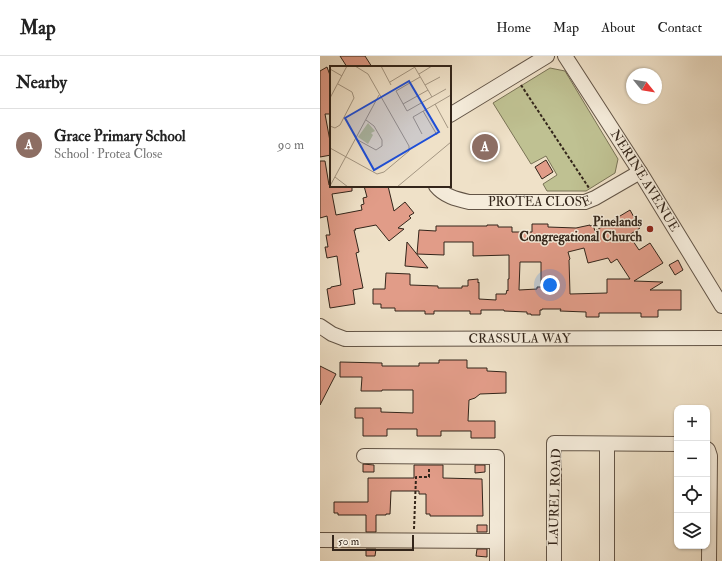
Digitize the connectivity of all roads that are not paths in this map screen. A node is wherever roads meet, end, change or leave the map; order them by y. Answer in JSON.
{"nodes":[{"id":1,"x":547,"y":56,"type":"edge"},
{"id":2,"x":565,"y":56,"type":"edge"},
{"id":3,"x":451,"y":114,"type":"edge"},
{"id":4,"x":640,"y":172,"type":"junction"},
{"id":5,"x":437,"y":187,"type":"edge"},
{"id":6,"x":722,"y":306,"type":"edge"},
{"id":7,"x":320,"y":327,"type":"edge"},
{"id":8,"x":722,"y":338,"type":"edge"},
{"id":9,"x":611,"y":444,"type":"junction"},
{"id":10,"x":674,"y":444,"type":"edge"},
{"id":11,"x":364,"y":456,"type":"dead end"},
{"id":12,"x":710,"y":477,"type":"edge"},
{"id":13,"x":320,"y":540,"type":"edge"},
{"id":14,"x":497,"y":541,"type":"junction"},
{"id":15,"x":497,"y":561,"type":"edge"},
{"id":16,"x":554,"y":561,"type":"edge"},
{"id":17,"x":607,"y":561,"type":"edge"},
{"id":18,"x":709,"y":561,"type":"edge"}],
"edges":[{"from":1,"to":3,"type":"street"},
{"from":2,"to":4,"type":"street","name":"NERINE AVENUE"},
{"from":4,"to":5,"type":"street","name":"PROTEA CLOSE"},
{"from":4,"to":6,"type":"street","name":"NERINE AVENUE"},
{"from":7,"to":8,"type":"street","name":"CRASSULA WAY"},
{"from":9,"to":10,"type":"street"},
{"from":9,"to":16,"type":"street","name":"LAUREL ROAD"},
{"from":9,"to":17,"type":"street"},
{"from":11,"to":14,"type":"street"},
{"from":12,"to":18,"type":"street"},
{"from":13,"to":14,"type":"street"},
{"from":14,"to":15,"type":"street"}]}
